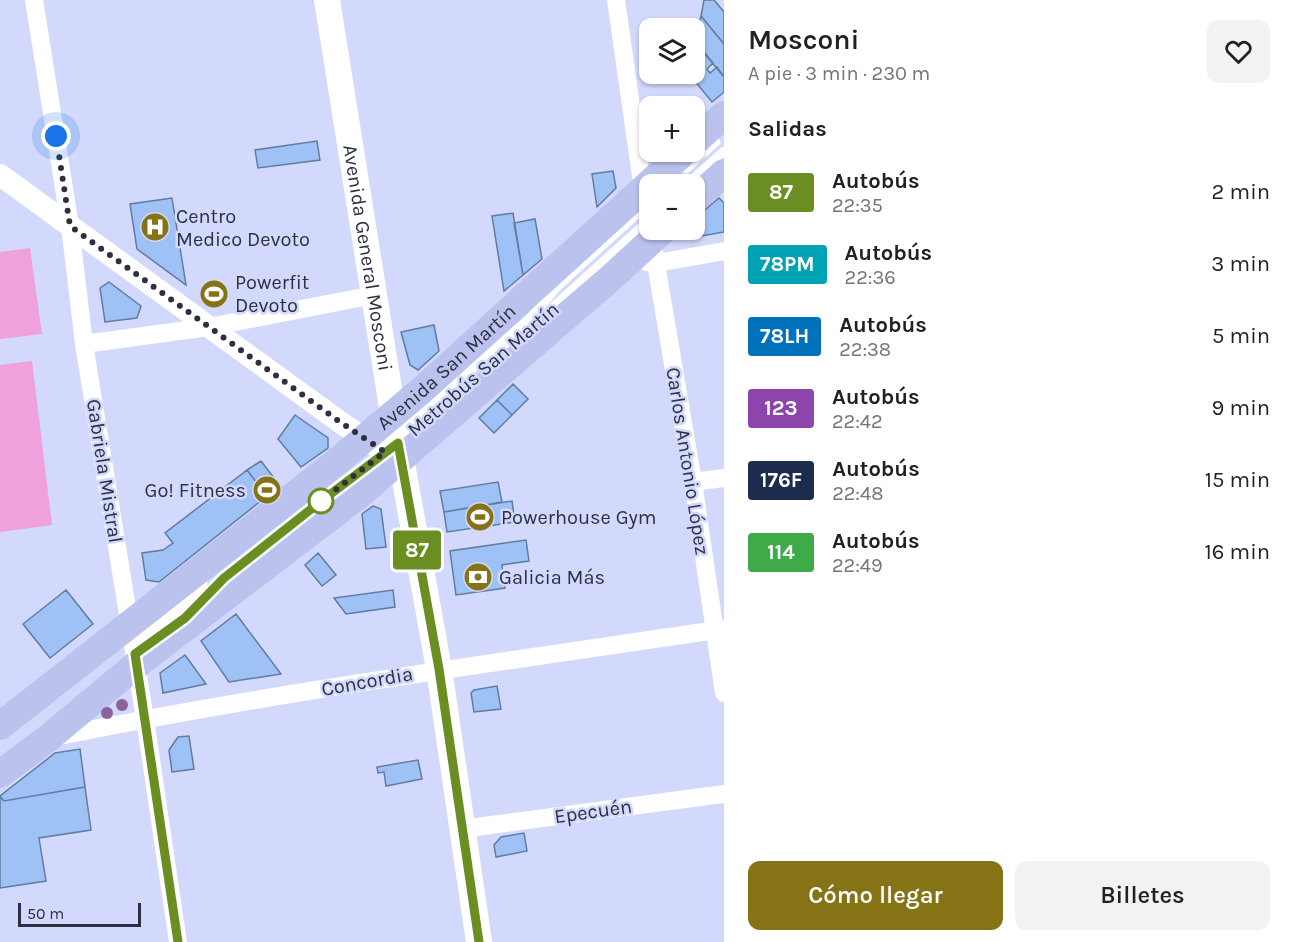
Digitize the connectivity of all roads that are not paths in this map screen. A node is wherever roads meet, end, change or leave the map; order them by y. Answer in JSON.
{"nodes":[{"id":1,"x":34,"y":0,"type":"edge"},
{"id":2,"x":327,"y":0,"type":"edge"},
{"id":3,"x":616,"y":0,"type":"edge"},
{"id":4,"x":724,"y":115,"type":"edge"},
{"id":5,"x":705,"y":132,"type":"edge"},
{"id":6,"x":724,"y":134,"type":"edge"},
{"id":7,"x":724,"y":151,"type":"edge"},
{"id":8,"x":680,"y":165,"type":"edge"},
{"id":9,"x":724,"y":173,"type":"edge"},
{"id":10,"x":641,"y":174,"type":"edge"},
{"id":11,"x":698,"y":174,"type":"edge"},
{"id":12,"x":0,"y":175,"type":"edge"},
{"id":13,"x":705,"y":190,"type":"edge"},
{"id":14,"x":70,"y":226,"type":"junction"},
{"id":15,"x":639,"y":234,"type":"edge"},
{"id":16,"x":639,"y":234,"type":"edge"},
{"id":17,"x":651,"y":240,"type":"edge"},
{"id":18,"x":691,"y":240,"type":"edge"},
{"id":19,"x":724,"y":251,"type":"edge"},
{"id":20,"x":374,"y":295,"type":"junction"},
{"id":21,"x":209,"y":327,"type":"junction"},
{"id":22,"x":84,"y":344,"type":"junction"},
{"id":23,"x":387,"y":441,"type":"junction"},
{"id":24,"x":341,"y":473,"type":"dead end"},
{"id":25,"x":724,"y":478,"type":"edge"},
{"id":26,"x":693,"y":482,"type":"junction"},
{"id":27,"x":719,"y":630,"type":"edge"},
{"id":28,"x":129,"y":650,"type":"junction"},
{"id":29,"x":439,"y":669,"type":"junction"},
{"id":30,"x":724,"y":693,"type":"edge"},
{"id":31,"x":145,"y":719,"type":"junction"},
{"id":32,"x":0,"y":726,"type":"edge"},
{"id":33,"x":47,"y":739,"type":"junction"},
{"id":34,"x":0,"y":774,"type":"edge"},
{"id":35,"x":724,"y":794,"type":"edge"},
{"id":36,"x":461,"y":829,"type":"junction"},
{"id":37,"x":178,"y":942,"type":"edge"},
{"id":38,"x":479,"y":942,"type":"edge"}],
"edges":[{"from":1,"to":14,"type":"street","name":"Gabriela Mistral"},
{"from":2,"to":20,"type":"main road","name":"Avenida General Mosconi"},
{"from":3,"to":10,"type":"street","name":"Carlos Antonio López"},
{"from":4,"to":5,"type":"main road"},
{"from":6,"to":8,"type":"lane"},
{"from":7,"to":11,"type":"lane"},
{"from":9,"to":13,"type":"main road"},
{"from":12,"to":14,"type":"street"},
{"from":14,"to":21,"type":"street"},
{"from":14,"to":22,"type":"street","name":"Gabriela Mistral"},
{"from":15,"to":23,"type":"main road","name":"Avenida San Martín"},
{"from":16,"to":23,"type":"main road","name":"Avenida San Martín"},
{"from":17,"to":26,"type":"street","name":"Carlos Antonio López"},
{"from":18,"to":19,"type":"street"},
{"from":20,"to":21,"type":"street"},
{"from":20,"to":23,"type":"main road","name":"Avenida General Mosconi"},
{"from":21,"to":22,"type":"street"},
{"from":21,"to":23,"type":"street"},
{"from":22,"to":28,"type":"street","name":"Gabriela Mistral"},
{"from":23,"to":24,"type":"lane"},
{"from":23,"to":28,"type":"main road","name":"Avenida San Martín"},
{"from":23,"to":28,"type":"main road","name":"Avenida San Martín"},
{"from":23,"to":29,"type":"main road","name":"Avenida General Mosconi"},
{"from":25,"to":26,"type":"street"},
{"from":26,"to":27,"type":"street","name":"Carlos Antonio López"},
{"from":27,"to":29,"type":"street","name":"Concordia"},
{"from":27,"to":30,"type":"street","name":"Carlos Antonio López"},
{"from":28,"to":28,"type":"lane"},
{"from":28,"to":31,"type":"street","name":"Gabriela Mistral"},
{"from":28,"to":32,"type":"main road","name":"Avenida San Martín"},
{"from":28,"to":33,"type":"main road","name":"Avenida San Martín"},
{"from":29,"to":31,"type":"street","name":"Concordia"},
{"from":29,"to":36,"type":"main road","name":"Avenida General Mosconi"},
{"from":31,"to":33,"type":"street","name":"Concordia"},
{"from":31,"to":37,"type":"street","name":"Gabriela Mistral"},
{"from":33,"to":34,"type":"main road","name":"Avenida San Martín"},
{"from":35,"to":36,"type":"street","name":"Epecuén"},
{"from":36,"to":38,"type":"main road","name":"Avenida General Mosconi"}]}
